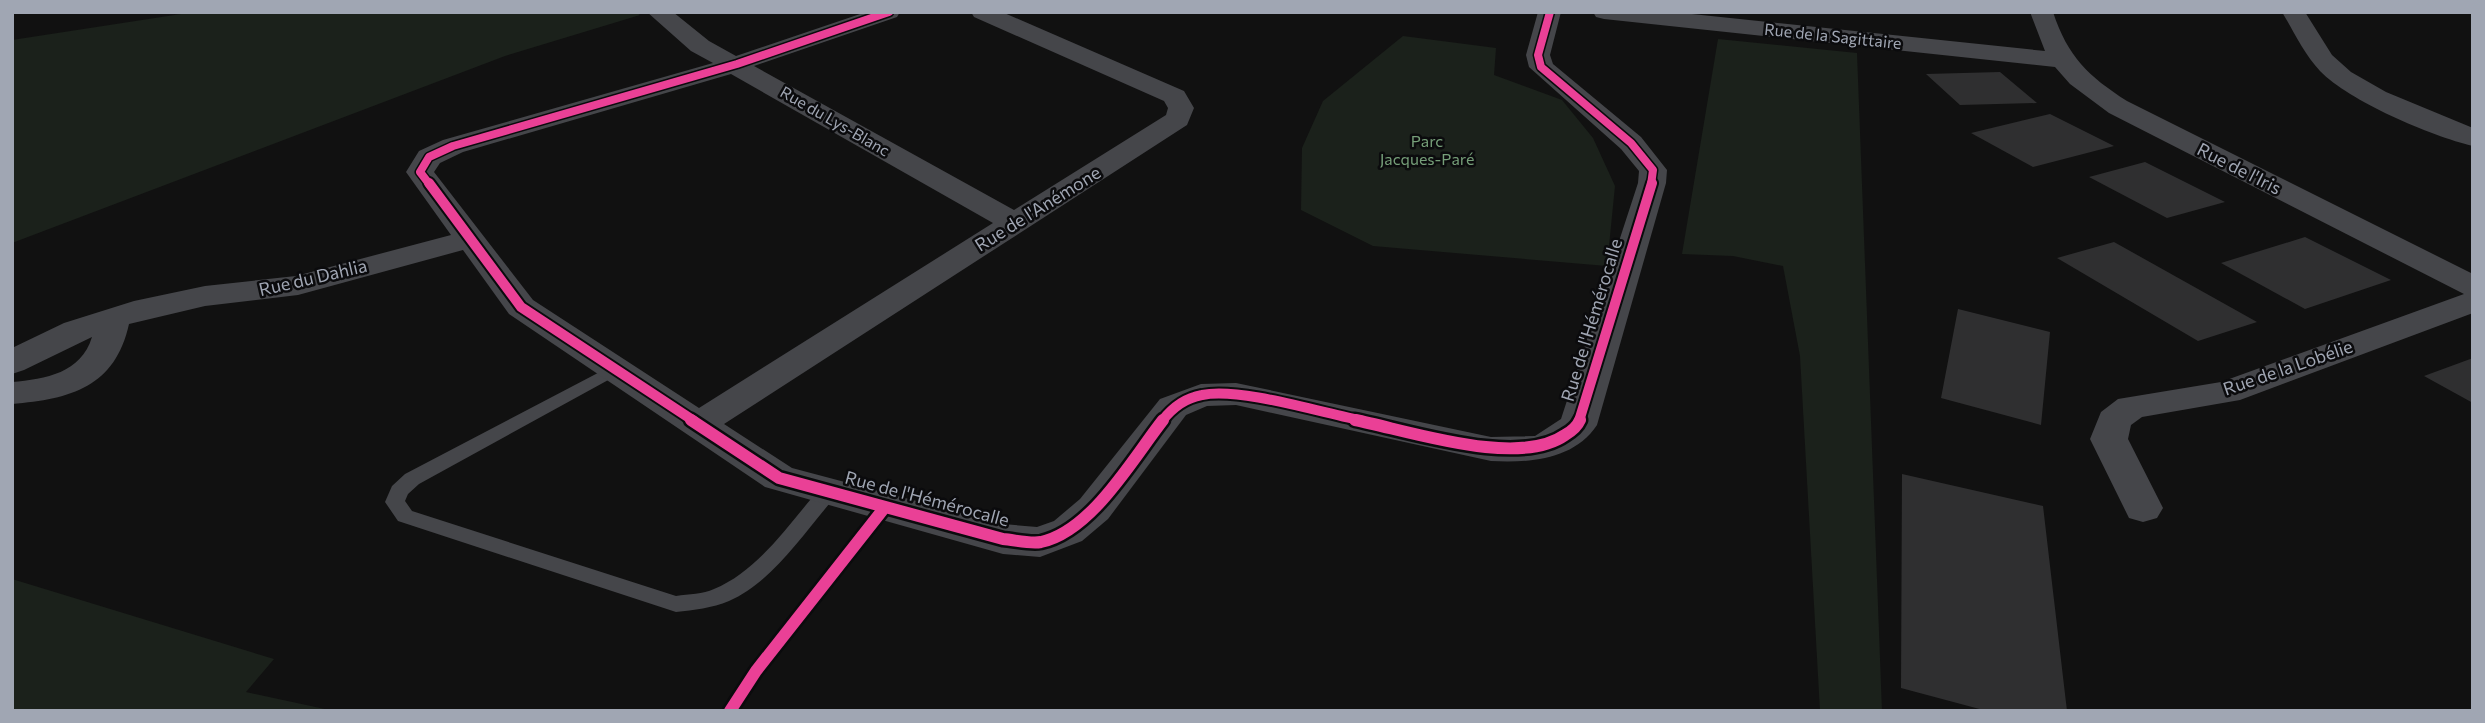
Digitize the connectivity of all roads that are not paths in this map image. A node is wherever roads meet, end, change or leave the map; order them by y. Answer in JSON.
{"nodes":[{"id":1,"x":658,"y":12,"type":"edge"},
{"id":2,"x":890,"y":12,"type":"edge"},
{"id":3,"x":982,"y":12,"type":"edge"},
{"id":4,"x":1550,"y":12,"type":"edge"},
{"id":5,"x":1604,"y":12,"type":"edge"},
{"id":6,"x":2041,"y":12,"type":"edge"},
{"id":7,"x":2293,"y":12,"type":"edge"},
{"id":8,"x":2061,"y":60,"type":"junction"},
{"id":9,"x":737,"y":64,"type":"junction"},
{"id":10,"x":2473,"y":138,"type":"edge"},
{"id":11,"x":1016,"y":224,"type":"junction"},
{"id":12,"x":470,"y":239,"type":"junction"},
{"id":13,"x":2473,"y":287,"type":"edge"},
{"id":14,"x":2473,"y":302,"type":"edge"},
{"id":15,"x":113,"y":318,"type":"junction"},
{"id":16,"x":12,"y":363,"type":"edge"},
{"id":17,"x":615,"y":369,"type":"junction"},
{"id":18,"x":12,"y":393,"type":"edge"},
{"id":19,"x":699,"y":424,"type":"junction"},
{"id":20,"x":829,"y":491,"type":"junction"},
{"id":21,"x":2143,"y":508,"type":"dead end"}],
"edges":[{"from":1,"to":9,"type":"street","name":"Rue du Lys-Blanc"},
{"from":2,"to":9,"type":"street","name":"Rue de l'Hémérocalle"},
{"from":3,"to":11,"type":"street","name":"Rue de l'Anémone"},
{"from":4,"to":20,"type":"street","name":"Rue de l'Hémérocalle"},
{"from":5,"to":8,"type":"street","name":"Rue de la Sagittaire"},
{"from":6,"to":8,"type":"street","name":"Rue de l'Iris"},
{"from":7,"to":10,"type":"street"},
{"from":8,"to":13,"type":"street","name":"Rue de l'Iris"},
{"from":9,"to":11,"type":"street","name":"Rue du Lys-Blanc"},
{"from":9,"to":12,"type":"street","name":"Rue de l'Hémérocalle"},
{"from":11,"to":19,"type":"street","name":"Rue de l'Anémone"},
{"from":12,"to":15,"type":"street","name":"Rue du Dahlia"},
{"from":12,"to":17,"type":"street","name":"Rue de l'Hémérocalle"},
{"from":14,"to":21,"type":"street","name":"Rue de la Lobélie"},
{"from":15,"to":16,"type":"street","name":"Rue du Dahlia"},
{"from":15,"to":18,"type":"street"},
{"from":17,"to":19,"type":"street","name":"Rue de l'Hémérocalle"},
{"from":17,"to":20,"type":"lane"},
{"from":19,"to":20,"type":"street","name":"Rue de l'Hémérocalle"}]}
